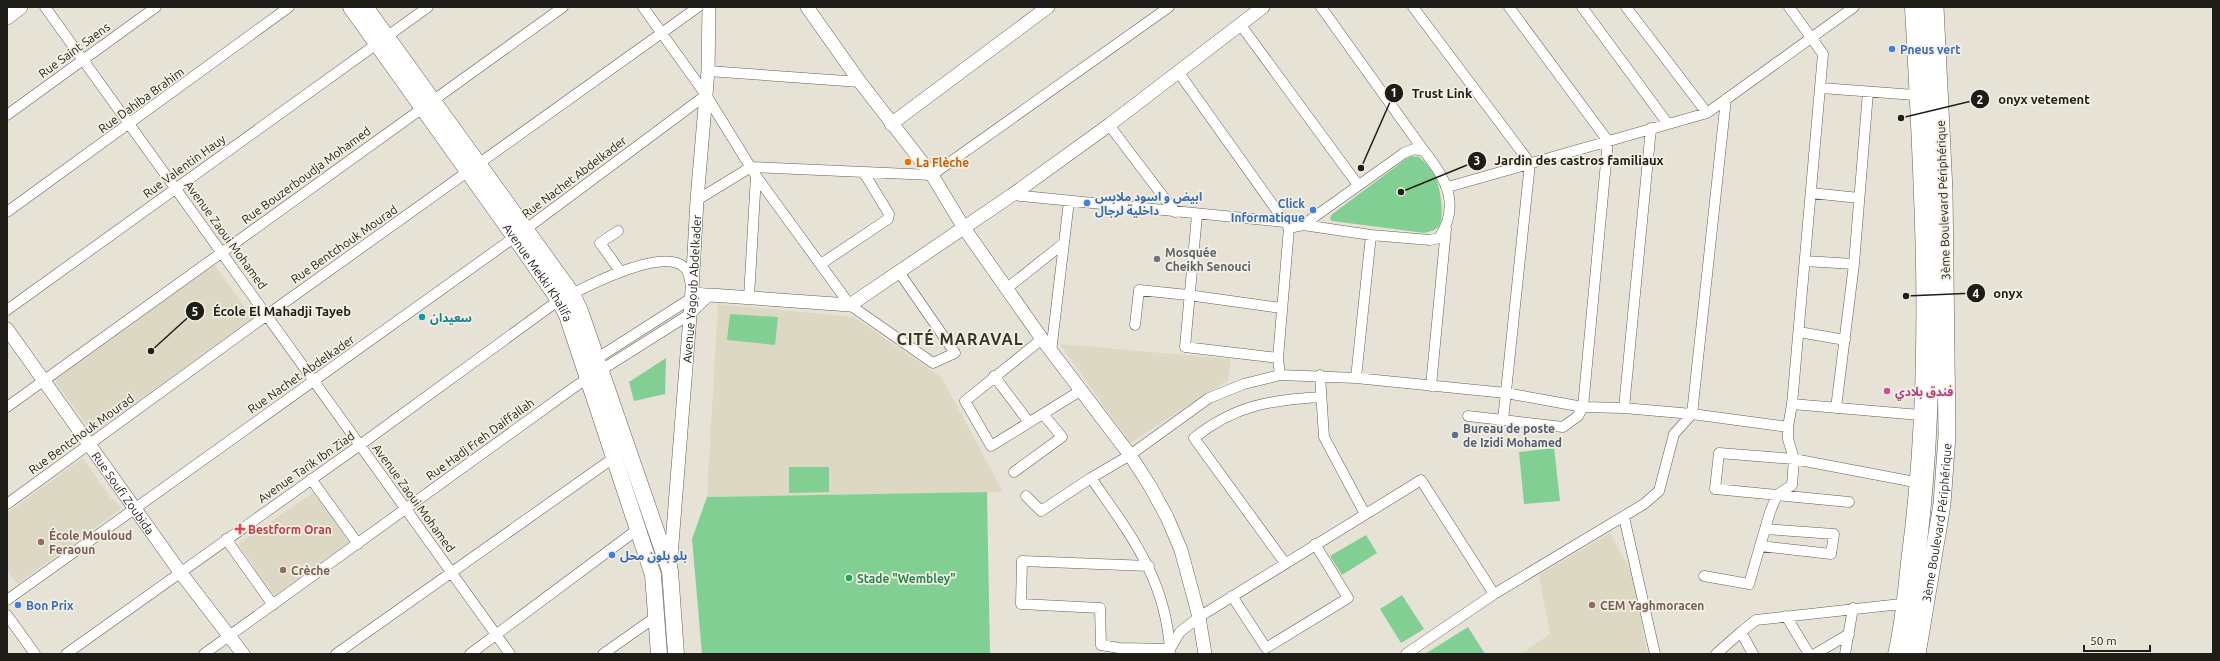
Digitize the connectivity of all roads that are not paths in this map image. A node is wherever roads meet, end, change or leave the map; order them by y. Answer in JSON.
{"nodes":[{"id":1,"x":20,"y":7,"type":"edge"},
{"id":2,"x":45,"y":7,"type":"edge"},
{"id":3,"x":156,"y":7,"type":"edge"},
{"id":4,"x":289,"y":7,"type":"edge"},
{"id":5,"x":350,"y":7,"type":"edge"},
{"id":6,"x":365,"y":7,"type":"edge"},
{"id":7,"x":428,"y":7,"type":"edge"},
{"id":8,"x":563,"y":7,"type":"edge"},
{"id":9,"x":643,"y":7,"type":"edge"},
{"id":10,"x":698,"y":7,"type":"edge"},
{"id":11,"x":709,"y":7,"type":"edge"},
{"id":12,"x":807,"y":7,"type":"edge"},
{"id":13,"x":1048,"y":7,"type":"edge"},
{"id":14,"x":1170,"y":7,"type":"edge"},
{"id":15,"x":1263,"y":7,"type":"edge"},
{"id":16,"x":1321,"y":7,"type":"edge"},
{"id":17,"x":1413,"y":7,"type":"edge"},
{"id":18,"x":1509,"y":7,"type":"edge"},
{"id":19,"x":1582,"y":7,"type":"edge"},
{"id":20,"x":1626,"y":7,"type":"edge"},
{"id":21,"x":1789,"y":7,"type":"edge"},
{"id":22,"x":1854,"y":7,"type":"edge"},
{"id":23,"x":1910,"y":7,"type":"edge"},
{"id":24,"x":1920,"y":7,"type":"edge"},
{"id":25,"x":1935,"y":7,"type":"edge"},
{"id":26,"x":7,"y":17,"type":"edge"},
{"id":27,"x":1240,"y":24,"type":"junction"},
{"id":28,"x":661,"y":33,"type":"junction"},
{"id":29,"x":1811,"y":38,"type":"junction"},
{"id":30,"x":382,"y":40,"type":"junction"},
{"id":31,"x":83,"y":60,"type":"junction"},
{"id":32,"x":708,"y":71,"type":"junction"},
{"id":33,"x":1179,"y":73,"type":"junction"},
{"id":34,"x":860,"y":82,"type":"junction"},
{"id":35,"x":1821,"y":88,"type":"junction"},
{"id":36,"x":1868,"y":92,"type":"junction"},
{"id":37,"x":706,"y":95,"type":"junction"},
{"id":38,"x":1915,"y":95,"type":"junction"},
{"id":39,"x":1726,"y":99,"type":"junction"},
{"id":40,"x":428,"y":104,"type":"junction"},
{"id":41,"x":1707,"y":113,"type":"junction"},
{"id":42,"x":7,"y":115,"type":"edge"},
{"id":43,"x":130,"y":124,"type":"junction"},
{"id":44,"x":892,"y":124,"type":"junction"},
{"id":45,"x":1668,"y":124,"type":"junction"},
{"id":46,"x":1109,"y":125,"type":"junction"},
{"id":47,"x":1651,"y":128,"type":"junction"},
{"id":48,"x":1608,"y":141,"type":"junction"},
{"id":49,"x":1424,"y":150,"type":"junction"},
{"id":50,"x":1530,"y":163,"type":"junction"},
{"id":51,"x":474,"y":168,"type":"junction"},
{"id":52,"x":754,"y":172,"type":"junction"},
{"id":53,"x":864,"y":173,"type":"junction"},
{"id":54,"x":932,"y":175,"type":"junction"},
{"id":55,"x":1358,"y":185,"type":"junction"},
{"id":56,"x":176,"y":187,"type":"junction"},
{"id":57,"x":1448,"y":187,"type":"junction"},
{"id":58,"x":1811,"y":193,"type":"junction"},
{"id":59,"x":1012,"y":195,"type":"junction"},
{"id":60,"x":1859,"y":198,"type":"junction"},
{"id":61,"x":697,"y":200,"type":"junction"},
{"id":62,"x":1069,"y":201,"type":"junction"},
{"id":63,"x":7,"y":212,"type":"edge"},
{"id":64,"x":1174,"y":212,"type":"junction"},
{"id":65,"x":1197,"y":215,"type":"junction"},
{"id":66,"x":1287,"y":225,"type":"junction"},
{"id":67,"x":1303,"y":225,"type":"junction"},
{"id":68,"x":1447,"y":226,"type":"junction"},
{"id":69,"x":964,"y":228,"type":"junction"},
{"id":70,"x":618,"y":231,"type":"dead end"},
{"id":71,"x":520,"y":233,"type":"junction"},
{"id":72,"x":1371,"y":235,"type":"junction"},
{"id":73,"x":1064,"y":243,"type":"junction"},
{"id":74,"x":221,"y":252,"type":"junction"},
{"id":75,"x":1805,"y":261,"type":"junction"},
{"id":76,"x":821,"y":264,"type":"junction"},
{"id":77,"x":1854,"y":264,"type":"junction"},
{"id":78,"x":620,"y":271,"type":"junction"},
{"id":79,"x":899,"y":272,"type":"junction"},
{"id":80,"x":1006,"y":289,"type":"junction"},
{"id":81,"x":691,"y":295,"type":"junction"},
{"id":82,"x":710,"y":295,"type":"junction"},
{"id":83,"x":1188,"y":295,"type":"junction"},
{"id":84,"x":566,"y":297,"type":"junction"},
{"id":85,"x":749,"y":297,"type":"junction"},
{"id":86,"x":850,"y":305,"type":"junction"},
{"id":87,"x":1281,"y":308,"type":"junction"},
{"id":88,"x":7,"y":310,"type":"edge"},
{"id":89,"x":690,"y":314,"type":"junction"},
{"id":90,"x":267,"y":315,"type":"junction"},
{"id":91,"x":1135,"y":325,"type":"dead end"},
{"id":92,"x":7,"y":329,"type":"edge"},
{"id":93,"x":1799,"y":332,"type":"junction"},
{"id":94,"x":1042,"y":339,"type":"junction"},
{"id":95,"x":1845,"y":340,"type":"junction"},
{"id":96,"x":1051,"y":352,"type":"junction"},
{"id":97,"x":1278,"y":358,"type":"junction"},
{"id":98,"x":589,"y":372,"type":"junction"},
{"id":99,"x":1280,"y":375,"type":"junction"},
{"id":100,"x":1320,"y":375,"type":"junction"},
{"id":101,"x":994,"y":376,"type":"junction"},
{"id":102,"x":1356,"y":378,"type":"junction"},
{"id":103,"x":44,"y":380,"type":"junction"},
{"id":104,"x":313,"y":382,"type":"junction"},
{"id":105,"x":1431,"y":386,"type":"junction"},
{"id":106,"x":1080,"y":390,"type":"junction"},
{"id":107,"x":1506,"y":393,"type":"junction"},
{"id":108,"x":1321,"y":397,"type":"junction"},
{"id":109,"x":1792,"y":404,"type":"junction"},
{"id":110,"x":7,"y":407,"type":"edge"},
{"id":111,"x":1583,"y":407,"type":"junction"},
{"id":112,"x":1624,"y":408,"type":"junction"},
{"id":113,"x":1836,"y":408,"type":"junction"},
{"id":114,"x":1043,"y":414,"type":"junction"},
{"id":115,"x":1692,"y":414,"type":"junction"},
{"id":116,"x":1920,"y":415,"type":"junction"},
{"id":117,"x":1468,"y":416,"type":"dead end"},
{"id":118,"x":1503,"y":420,"type":"junction"},
{"id":119,"x":1028,"y":421,"type":"junction"},
{"id":120,"x":1788,"y":427,"type":"junction"},
{"id":121,"x":90,"y":443,"type":"junction"},
{"id":122,"x":360,"y":445,"type":"junction"},
{"id":123,"x":621,"y":453,"type":"junction"},
{"id":124,"x":1130,"y":455,"type":"junction"},
{"id":125,"x":1794,"y":459,"type":"junction"},
{"id":126,"x":1014,"y":472,"type":"dead end"},
{"id":127,"x":1091,"y":478,"type":"junction"},
{"id":128,"x":311,"y":479,"type":"junction"},
{"id":129,"x":1915,"y":482,"type":"junction"},
{"id":130,"x":1777,"y":495,"type":"junction"},
{"id":131,"x":1026,"y":496,"type":"dead end"},
{"id":132,"x":1849,"y":502,"type":"dead end"},
{"id":133,"x":7,"y":504,"type":"edge"},
{"id":134,"x":136,"y":507,"type":"junction"},
{"id":135,"x":405,"y":509,"type":"junction"},
{"id":136,"x":1365,"y":514,"type":"junction"},
{"id":137,"x":1624,"y":517,"type":"junction"},
{"id":138,"x":638,"y":529,"type":"junction"},
{"id":139,"x":1765,"y":529,"type":"junction"},
{"id":140,"x":226,"y":539,"type":"junction"},
{"id":141,"x":358,"y":544,"type":"junction"},
{"id":142,"x":1315,"y":544,"type":"junction"},
{"id":143,"x":1760,"y":546,"type":"junction"},
{"id":144,"x":1285,"y":563,"type":"junction"},
{"id":145,"x":1149,"y":566,"type":"junction"},
{"id":146,"x":670,"y":571,"type":"junction"},
{"id":147,"x":180,"y":572,"type":"junction"},
{"id":148,"x":451,"y":572,"type":"junction"},
{"id":149,"x":1704,"y":576,"type":"dead end"},
{"id":150,"x":1494,"y":594,"type":"junction"},
{"id":151,"x":1232,"y":596,"type":"junction"},
{"id":152,"x":7,"y":600,"type":"edge"},
{"id":153,"x":1901,"y":604,"type":"junction"},
{"id":154,"x":273,"y":605,"type":"junction"},
{"id":155,"x":1854,"y":608,"type":"junction"},
{"id":156,"x":7,"y":615,"type":"edge"},
{"id":157,"x":656,"y":616,"type":"junction"},
{"id":158,"x":1786,"y":616,"type":"junction"},
{"id":159,"x":1199,"y":617,"type":"junction"},
{"id":160,"x":1741,"y":632,"type":"junction"},
{"id":161,"x":1849,"y":634,"type":"junction"},
{"id":162,"x":230,"y":635,"type":"junction"},
{"id":163,"x":496,"y":635,"type":"junction"},
{"id":164,"x":1119,"y":651,"type":"edge"},
{"id":165,"x":1170,"y":652,"type":"edge"},
{"id":166,"x":35,"y":654,"type":"edge"},
{"id":167,"x":66,"y":654,"type":"edge"},
{"id":168,"x":204,"y":654,"type":"edge"},
{"id":169,"x":243,"y":654,"type":"edge"},
{"id":170,"x":336,"y":654,"type":"edge"},
{"id":171,"x":470,"y":654,"type":"edge"},
{"id":172,"x":510,"y":654,"type":"edge"},
{"id":173,"x":603,"y":654,"type":"edge"},
{"id":174,"x":659,"y":654,"type":"edge"},
{"id":175,"x":676,"y":654,"type":"edge"},
{"id":176,"x":1205,"y":654,"type":"edge"},
{"id":177,"x":1406,"y":654,"type":"edge"},
{"id":178,"x":1655,"y":654,"type":"edge"},
{"id":179,"x":1716,"y":654,"type":"edge"},
{"id":180,"x":1753,"y":654,"type":"edge"},
{"id":181,"x":1809,"y":654,"type":"edge"},
{"id":182,"x":1815,"y":654,"type":"edge"},
{"id":183,"x":1845,"y":654,"type":"edge"},
{"id":184,"x":1893,"y":654,"type":"edge"},
{"id":185,"x":1903,"y":654,"type":"edge"},
{"id":186,"x":1917,"y":654,"type":"edge"}],
"edges":[{"from":1,"to":26,"type":"main road"},
{"from":2,"to":31,"type":"street","name":"Avenue Zaoui Mohamed"},
{"from":3,"to":31,"type":"street","name":"Rue Saint Saens"},
{"from":4,"to":43,"type":"street","name":"Rue Dahiba Brahim"},
{"from":5,"to":30,"type":"main road","name":"Avenue Mekki Khalifa"},
{"from":6,"to":30,"type":"main road","name":"Avenue Mekki Khalifa"},
{"from":7,"to":30,"type":"street","name":"Rue Valentin Hauy"},
{"from":8,"to":40,"type":"street","name":"Rue Bouzerboudja Mohamed"},
{"from":9,"to":28,"type":"street"},
{"from":10,"to":28,"type":"street","name":"Rue Bentchouk Mourad"},
{"from":11,"to":32,"type":"street","name":"Avenue Yagoub Abdelkader"},
{"from":12,"to":34,"type":"street"},
{"from":13,"to":44,"type":"street"},
{"from":14,"to":54,"type":"street"},
{"from":15,"to":27,"type":"street"},
{"from":16,"to":49,"type":"street"},
{"from":17,"to":50,"type":"street"},
{"from":18,"to":48,"type":"street"},
{"from":19,"to":45,"type":"street"},
{"from":20,"to":41,"type":"street"},
{"from":21,"to":29,"type":"street"},
{"from":22,"to":29,"type":"street"},
{"from":23,"to":38,"type":"street"},
{"from":24,"to":185,"type":"highway","name":"3ème Boulevard Périphérique"},
{"from":25,"to":186,"type":"highway","name":"3ème Boulevard Périphérique"},
{"from":27,"to":33,"type":"street"},
{"from":27,"to":55,"type":"street"},
{"from":28,"to":37,"type":"street"},
{"from":28,"to":51,"type":"street","name":"Rue Bentchouk Mourad"},
{"from":29,"to":35,"type":"street"},
{"from":29,"to":39,"type":"street"},
{"from":30,"to":40,"type":"main road","name":"Avenue Mekki Khalifa"},
{"from":30,"to":56,"type":"street","name":"Rue Valentin Hauy"},
{"from":31,"to":42,"type":"street","name":"Rue Saint Saens"},
{"from":31,"to":43,"type":"street","name":"Avenue Zaoui Mohamed"},
{"from":32,"to":34,"type":"street"},
{"from":32,"to":37,"type":"street","name":"Avenue Yagoub Abdelkader"},
{"from":33,"to":46,"type":"street"},
{"from":33,"to":66,"type":"street"},
{"from":34,"to":44,"type":"street"},
{"from":35,"to":36,"type":"street"},
{"from":35,"to":58,"type":"street"},
{"from":36,"to":38,"type":"street"},
{"from":36,"to":60,"type":"street"},
{"from":37,"to":52,"type":"street"},
{"from":37,"to":61,"type":"street","name":"Avenue Yagoub Abdelkader"},
{"from":37,"to":71,"type":"street","name":"Rue Nachet Abdelkader"},
{"from":38,"to":116,"type":"street"},
{"from":39,"to":41,"type":"street"},
{"from":39,"to":115,"type":"street"},
{"from":40,"to":51,"type":"main road","name":"Avenue Mekki Khalifa"},
{"from":40,"to":74,"type":"street","name":"Rue Bouzerboudja Mohamed"},
{"from":41,"to":45,"type":"street"},
{"from":43,"to":56,"type":"street","name":"Avenue Zaoui Mohamed"},
{"from":43,"to":63,"type":"street","name":"Rue Dahiba Brahim"},
{"from":44,"to":54,"type":"street"},
{"from":45,"to":47,"type":"street"},
{"from":46,"to":59,"type":"street"},
{"from":46,"to":64,"type":"street"},
{"from":47,"to":48,"type":"street"},
{"from":47,"to":112,"type":"street"},
{"from":48,"to":50,"type":"street"},
{"from":48,"to":111,"type":"street"},
{"from":49,"to":55,"type":"street"},
{"from":49,"to":57,"type":"street"},
{"from":50,"to":57,"type":"street"},
{"from":50,"to":107,"type":"street"},
{"from":51,"to":71,"type":"main road","name":"Avenue Mekki Khalifa"},
{"from":51,"to":90,"type":"street","name":"Rue Bentchouk Mourad"},
{"from":52,"to":53,"type":"street"},
{"from":52,"to":61,"type":"street"},
{"from":52,"to":76,"type":"street"},
{"from":52,"to":85,"type":"street"},
{"from":53,"to":54,"type":"street"},
{"from":53,"to":76,"type":"street"},
{"from":54,"to":69,"type":"street"},
{"from":55,"to":67,"type":"street"},
{"from":56,"to":74,"type":"street","name":"Avenue Zaoui Mohamed"},
{"from":56,"to":88,"type":"street","name":"Rue Valentin Hauy"},
{"from":57,"to":68,"type":"street"},
{"from":58,"to":60,"type":"street"},
{"from":58,"to":75,"type":"street"},
{"from":59,"to":62,"type":"street"},
{"from":59,"to":69,"type":"street"},
{"from":60,"to":77,"type":"street"},
{"from":61,"to":81,"type":"street","name":"Avenue Yagoub Abdelkader"},
{"from":62,"to":64,"type":"street"},
{"from":62,"to":73,"type":"street"},
{"from":64,"to":65,"type":"street"},
{"from":65,"to":66,"type":"street"},
{"from":65,"to":83,"type":"street"},
{"from":66,"to":67,"type":"street"},
{"from":66,"to":87,"type":"street"},
{"from":67,"to":72,"type":"street"},
{"from":68,"to":72,"type":"street"},
{"from":68,"to":105,"type":"street"},
{"from":69,"to":79,"type":"street"},
{"from":69,"to":80,"type":"street"},
{"from":70,"to":78,"type":"street"},
{"from":71,"to":84,"type":"main road","name":"Avenue Mekki Khalifa"},
{"from":71,"to":104,"type":"street","name":"Rue Nachet Abdelkader"},
{"from":72,"to":102,"type":"street"},
{"from":73,"to":80,"type":"street"},
{"from":73,"to":96,"type":"street"},
{"from":74,"to":90,"type":"street","name":"Avenue Zaoui Mohamed"},
{"from":74,"to":103,"type":"street","name":"Rue Bouzerboudja Mohamed"},
{"from":75,"to":77,"type":"street"},
{"from":75,"to":93,"type":"street"},
{"from":76,"to":86,"type":"street"},
{"from":77,"to":95,"type":"street"},
{"from":78,"to":81,"type":"street","name":"Avenue Tarik Ibn Ziad"},
{"from":78,"to":84,"type":"street","name":"Avenue Tarik Ibn Ziad"},
{"from":79,"to":86,"type":"street"},
{"from":79,"to":86,"type":"street"},
{"from":80,"to":94,"type":"street"},
{"from":81,"to":82,"type":"street"},
{"from":81,"to":89,"type":"street","name":"Avenue Yagoub Abdelkader"},
{"from":81,"to":98,"type":"street"},
{"from":82,"to":85,"type":"street"},
{"from":82,"to":89,"type":"street"},
{"from":83,"to":87,"type":"street"},
{"from":83,"to":91,"type":"street"},
{"from":83,"to":97,"type":"street"},
{"from":84,"to":98,"type":"main road","name":"Avenue Mekki Khalifa"},
{"from":84,"to":122,"type":"street","name":"Avenue Tarik Ibn Ziad"},
{"from":85,"to":86,"type":"street"},
{"from":87,"to":97,"type":"street"},
{"from":89,"to":98,"type":"street"},
{"from":89,"to":146,"type":"street","name":"Avenue Yagoub Abdelkader"},
{"from":90,"to":104,"type":"street","name":"Avenue Zaoui Mohamed"},
{"from":90,"to":121,"type":"street","name":"Rue Bentchouk Mourad"},
{"from":92,"to":103,"type":"street","name":"Rue Soufi Zoubida"},
{"from":93,"to":95,"type":"street"},
{"from":93,"to":109,"type":"street"},
{"from":94,"to":96,"type":"street"},
{"from":94,"to":101,"type":"street"},
{"from":95,"to":113,"type":"street"},
{"from":96,"to":106,"type":"street"},
{"from":97,"to":99,"type":"street"},
{"from":98,"to":123,"type":"main road","name":"Avenue Mekki Khalifa"},
{"from":98,"to":135,"type":"street","name":"Rue Hadj Freh Daiffallah"},
{"from":99,"to":100,"type":"street"},
{"from":99,"to":124,"type":"street"},
{"from":100,"to":102,"type":"street"},
{"from":100,"to":108,"type":"street"},
{"from":101,"to":119,"type":"street"},
{"from":101,"to":119,"type":"street"},
{"from":102,"to":105,"type":"street"},
{"from":103,"to":110,"type":"street","name":"Rue Bouzerboudja Mohamed"},
{"from":103,"to":121,"type":"street","name":"Rue Soufi Zoubida"},
{"from":104,"to":122,"type":"street","name":"Avenue Zaoui Mohamed"},
{"from":104,"to":134,"type":"street","name":"Rue Nachet Abdelkader"},
{"from":105,"to":107,"type":"street"},
{"from":106,"to":114,"type":"street"},
{"from":106,"to":124,"type":"street"},
{"from":107,"to":111,"type":"street"},
{"from":107,"to":118,"type":"street"},
{"from":108,"to":136,"type":"street"},
{"from":108,"to":144,"type":"street"},
{"from":109,"to":113,"type":"street"},
{"from":109,"to":120,"type":"street"},
{"from":111,"to":112,"type":"street"},
{"from":111,"to":118,"type":"street"},
{"from":112,"to":115,"type":"street"},
{"from":113,"to":116,"type":"street"},
{"from":114,"to":119,"type":"street"},
{"from":114,"to":126,"type":"street"},
{"from":115,"to":120,"type":"street"},
{"from":115,"to":137,"type":"street"},
{"from":116,"to":129,"type":"street"},
{"from":117,"to":118,"type":"street"},
{"from":120,"to":125,"type":"street"},
{"from":121,"to":133,"type":"street","name":"Rue Bentchouk Mourad"},
{"from":121,"to":134,"type":"street","name":"Rue Soufi Zoubida"},
{"from":122,"to":128,"type":"street","name":"Avenue Tarik Ibn Ziad"},
{"from":122,"to":135,"type":"street","name":"Avenue Zaoui Mohamed"},
{"from":123,"to":138,"type":"main road","name":"Avenue Mekki Khalifa"},
{"from":123,"to":146,"type":"main road","name":"Avenue Mekki Khalifa"},
{"from":123,"to":148,"type":"street"},
{"from":124,"to":127,"type":"street"},
{"from":124,"to":159,"type":"street"},
{"from":125,"to":129,"type":"street"},
{"from":125,"to":130,"type":"street"},
{"from":125,"to":130,"type":"street"},
{"from":127,"to":131,"type":"street"},
{"from":127,"to":145,"type":"street"},
{"from":128,"to":140,"type":"street","name":"Avenue Tarik Ibn Ziad"},
{"from":128,"to":141,"type":"street"},
{"from":129,"to":153,"type":"street"},
{"from":130,"to":132,"type":"street"},
{"from":130,"to":139,"type":"street"},
{"from":134,"to":147,"type":"street","name":"Rue Soufi Zoubida"},
{"from":134,"to":152,"type":"street","name":"Rue Nachet Abdelkader"},
{"from":135,"to":141,"type":"street","name":"Rue Hadj Freh Daiffallah"},
{"from":135,"to":148,"type":"street","name":"Avenue Zaoui Mohamed"},
{"from":136,"to":142,"type":"street"},
{"from":136,"to":150,"type":"street"},
{"from":137,"to":150,"type":"street"},
{"from":137,"to":178,"type":"street"},
{"from":138,"to":157,"type":"main road","name":"Avenue Mekki Khalifa"},
{"from":138,"to":163,"type":"street"},
{"from":139,"to":143,"type":"street"},
{"from":139,"to":143,"type":"street"},
{"from":140,"to":147,"type":"street","name":"Avenue Tarik Ibn Ziad"},
{"from":140,"to":154,"type":"street"},
{"from":141,"to":154,"type":"street","name":"Rue Hadj Freh Daiffallah"},
{"from":142,"to":144,"type":"street"},
{"from":142,"to":151,"type":"street"},
{"from":143,"to":149,"type":"street"},
{"from":144,"to":151,"type":"street"},
{"from":145,"to":164,"type":"street"},
{"from":145,"to":165,"type":"street"},
{"from":146,"to":175,"type":"main road","name":"Avenue Mekki Khalifa"},
{"from":147,"to":162,"type":"street","name":"Rue Soufi Zoubida"},
{"from":147,"to":167,"type":"street","name":"Avenue Tarik Ibn Ziad"},
{"from":148,"to":163,"type":"street","name":"Avenue Zaoui Mohamed"},
{"from":148,"to":170,"type":"street"},
{"from":150,"to":177,"type":"street"},
{"from":151,"to":159,"type":"street"},
{"from":153,"to":155,"type":"street"},
{"from":153,"to":184,"type":"street"},
{"from":154,"to":162,"type":"street","name":"Rue Hadj Freh Daiffallah"},
{"from":155,"to":158,"type":"street"},
{"from":155,"to":161,"type":"street"},
{"from":156,"to":166,"type":"street"},
{"from":157,"to":173,"type":"street"},
{"from":157,"to":174,"type":"main road","name":"Avenue Mekki Khalifa"},
{"from":158,"to":160,"type":"street"},
{"from":158,"to":181,"type":"street"},
{"from":159,"to":165,"type":"street"},
{"from":159,"to":176,"type":"street"},
{"from":160,"to":179,"type":"street"},
{"from":160,"to":180,"type":"street"},
{"from":161,"to":182,"type":"street"},
{"from":161,"to":183,"type":"street"},
{"from":162,"to":168,"type":"street","name":"Rue Hadj Freh Daiffallah"},
{"from":162,"to":169,"type":"street","name":"Rue Soufi Zoubida"},
{"from":163,"to":171,"type":"street"},
{"from":163,"to":172,"type":"street","name":"Avenue Zaoui Mohamed"},
{"from":164,"to":165,"type":"street"}]}
